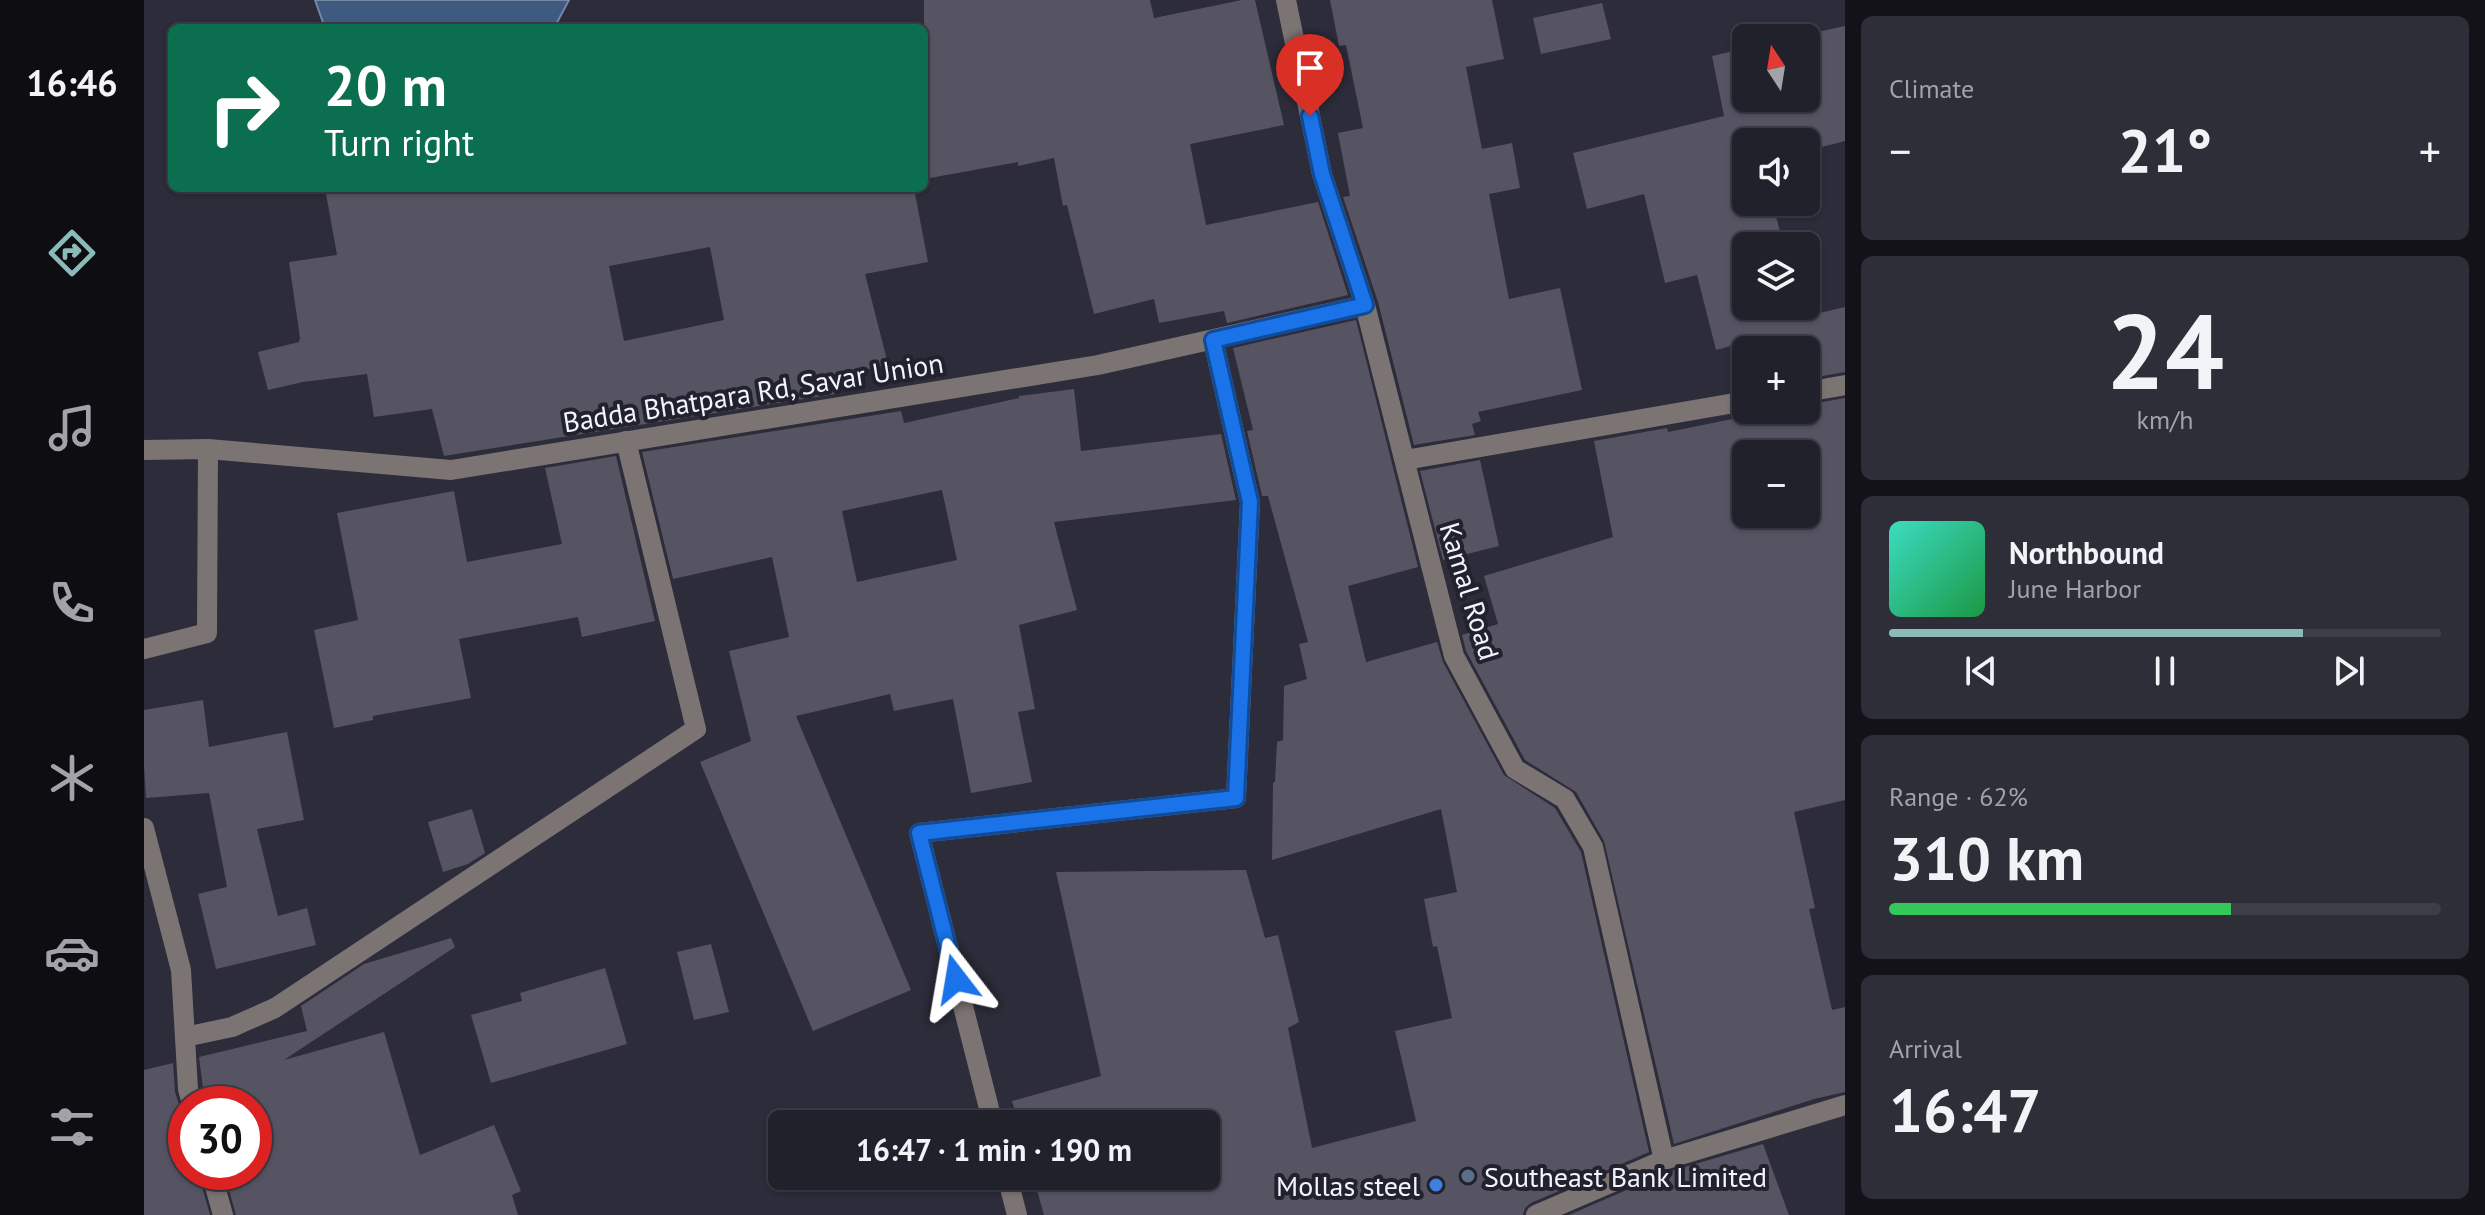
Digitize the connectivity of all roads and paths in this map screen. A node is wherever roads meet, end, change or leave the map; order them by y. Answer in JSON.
{"nodes":[{"id":1,"x":1286,"y":0,"type":"edge"},
{"id":2,"x":1365,"y":305,"type":"junction"},
{"id":3,"x":1213,"y":340,"type":"junction"},
{"id":4,"x":1845,"y":385,"type":"edge"},
{"id":5,"x":1820,"y":389,"type":"edge"},
{"id":6,"x":1732,"y":403,"type":"edge"},
{"id":7,"x":626,"y":441,"type":"junction"},
{"id":8,"x":208,"y":449,"type":"junction"},
{"id":9,"x":144,"y":450,"type":"edge"},
{"id":10,"x":1405,"y":460,"type":"junction"},
{"id":11,"x":144,"y":649,"type":"edge"},
{"id":12,"x":144,"y":828,"type":"edge"},
{"id":13,"x":185,"y":1037,"type":"junction"},
{"id":14,"x":188,"y":1086,"type":"edge"},
{"id":15,"x":1845,"y":1105,"type":"edge"},
{"id":16,"x":989,"y":1110,"type":"edge"},
{"id":17,"x":1664,"y":1160,"type":"junction"},
{"id":18,"x":216,"y":1190,"type":"edge"},
{"id":19,"x":1011,"y":1190,"type":"edge"},
{"id":20,"x":1544,"y":1214,"type":"edge"},
{"id":21,"x":223,"y":1215,"type":"edge"},
{"id":22,"x":1017,"y":1215,"type":"edge"}],
"edges":[{"from":1,"to":2,"type":"street","name":"Kamal Road"},
{"from":2,"to":3,"type":"street","name":"Badda Bhatpara Rd, Savar Union"},
{"from":2,"to":10,"type":"street","name":"Kamal Road"},
{"from":3,"to":7,"type":"street","name":"Badda Bhatpara Rd, Savar Union"},
{"from":3,"to":16,"type":"street"},
{"from":4,"to":5,"type":"street"},
{"from":6,"to":10,"type":"street"},
{"from":7,"to":8,"type":"street","name":"Badda Bhatpara Rd, Savar Union"},
{"from":7,"to":13,"type":"street"},
{"from":8,"to":9,"type":"street","name":"Badda Bhatpara Rd, Savar Union"},
{"from":8,"to":11,"type":"street"},
{"from":10,"to":17,"type":"street","name":"Kamal Road"},
{"from":12,"to":13,"type":"street"},
{"from":13,"to":14,"type":"street"},
{"from":15,"to":17,"type":"street"},
{"from":17,"to":20,"type":"street"},
{"from":18,"to":21,"type":"street"},
{"from":19,"to":22,"type":"street"}]}
